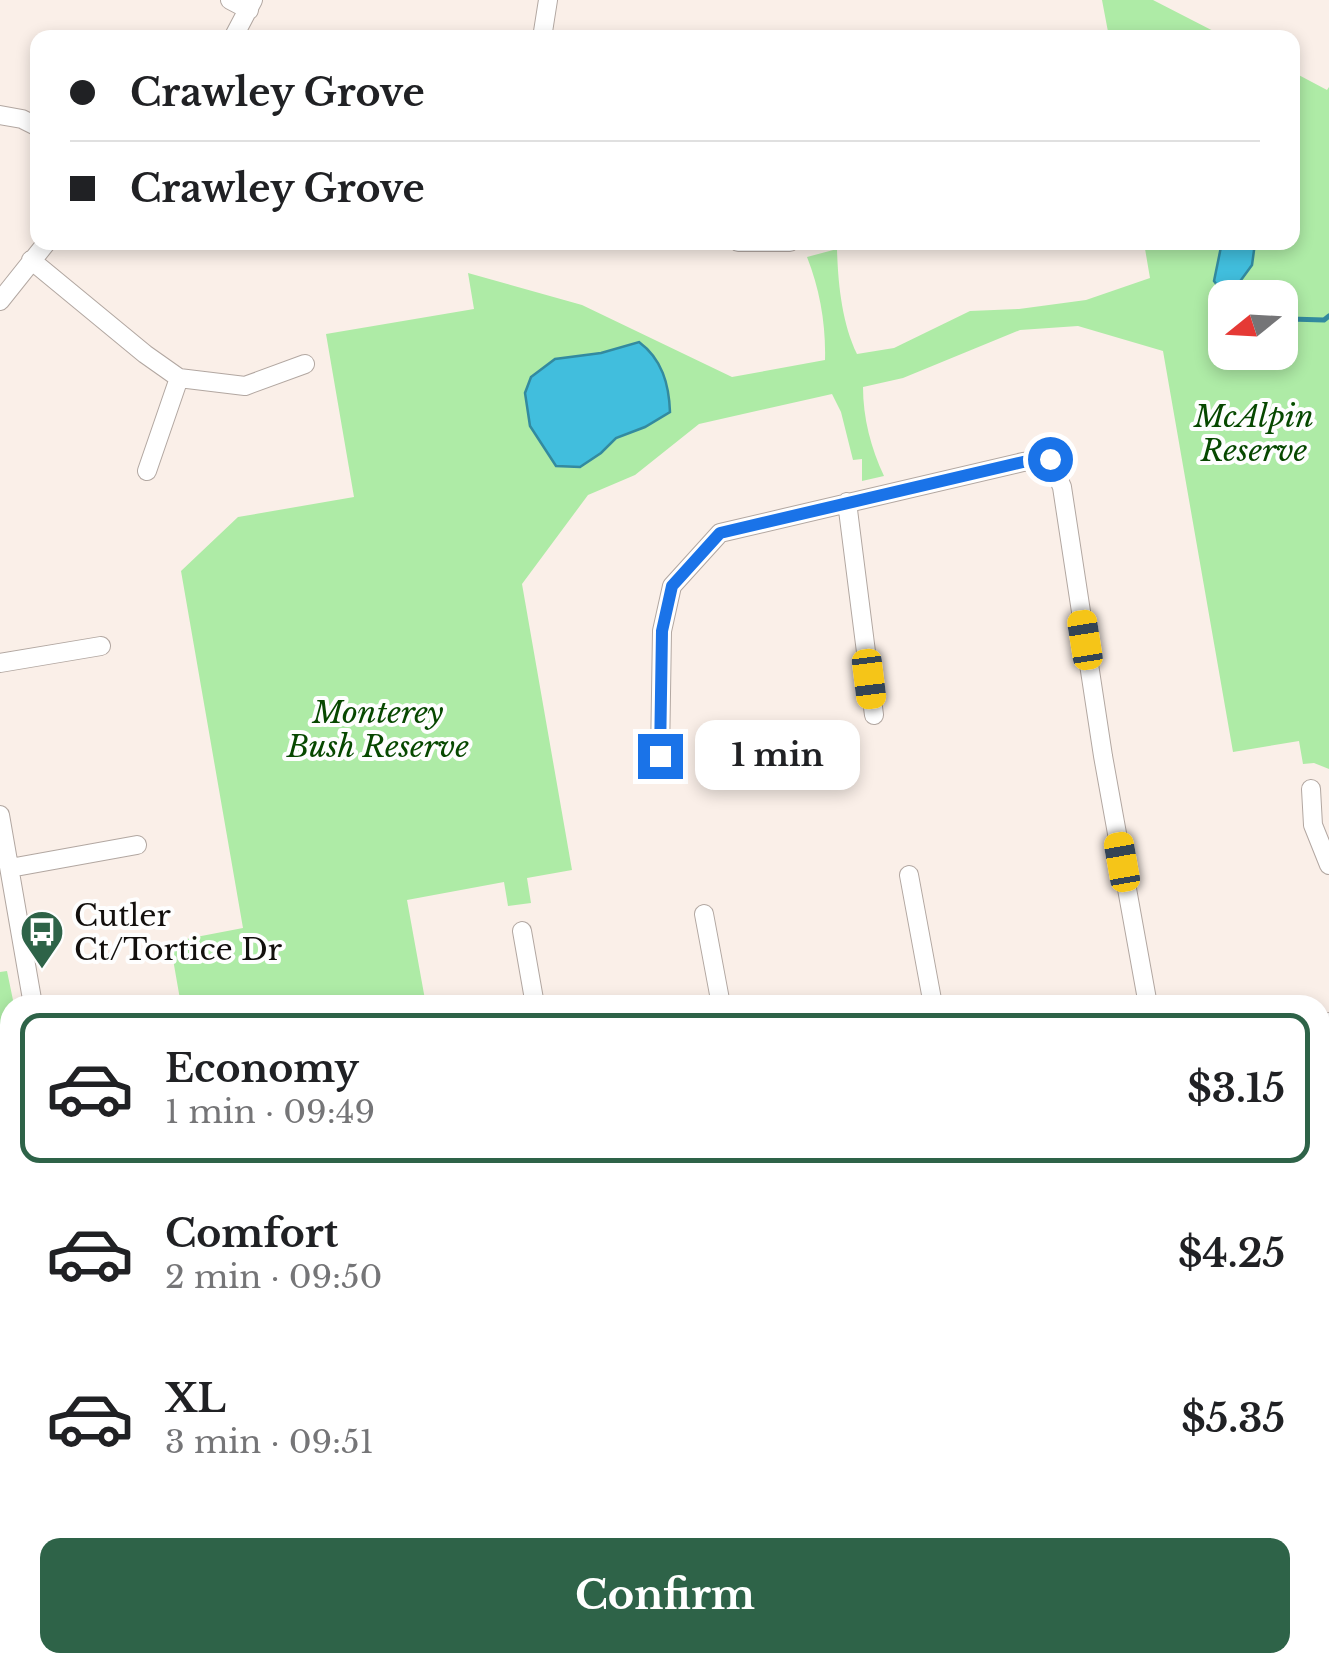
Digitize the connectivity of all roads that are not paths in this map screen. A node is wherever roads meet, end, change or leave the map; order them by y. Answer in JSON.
{"nodes":[{"id":1,"x":230,"y":0,"type":"edge"},
{"id":2,"x":548,"y":0,"type":"edge"},
{"id":3,"x":251,"y":5,"type":"edge"},
{"id":4,"x":237,"y":30,"type":"edge"},
{"id":5,"x":543,"y":30,"type":"edge"},
{"id":6,"x":0,"y":115,"type":"edge"},
{"id":7,"x":30,"y":123,"type":"edge"},
{"id":8,"x":40,"y":250,"type":"edge"},
{"id":9,"x":32,"y":260,"type":"junction"},
{"id":10,"x":0,"y":301,"type":"edge"},
{"id":11,"x":305,"y":364,"type":"dead end"},
{"id":12,"x":180,"y":378,"type":"junction"},
{"id":13,"x":148,"y":471,"type":"dead end"},
{"id":14,"x":847,"y":502,"type":"junction"},
{"id":15,"x":101,"y":646,"type":"dead end"},
{"id":16,"x":0,"y":663,"type":"edge"},
{"id":17,"x":874,"y":714,"type":"dead end"},
{"id":18,"x":660,"y":756,"type":"dead end"},
{"id":19,"x":1311,"y":789,"type":"dead end"},
{"id":20,"x":0,"y":814,"type":"edge"},
{"id":21,"x":137,"y":844,"type":"dead end"},
{"id":22,"x":1329,"y":865,"type":"edge"},
{"id":23,"x":10,"y":868,"type":"junction"},
{"id":24,"x":910,"y":874,"type":"dead end"},
{"id":25,"x":704,"y":914,"type":"dead end"},
{"id":26,"x":522,"y":931,"type":"dead end"},
{"id":27,"x":31,"y":995,"type":"edge"},
{"id":28,"x":533,"y":995,"type":"edge"},
{"id":29,"x":718,"y":995,"type":"edge"},
{"id":30,"x":930,"y":995,"type":"edge"},
{"id":31,"x":1146,"y":995,"type":"edge"}],
"edges":[{"from":1,"to":3,"type":"street"},
{"from":2,"to":5,"type":"street"},
{"from":3,"to":4,"type":"street"},
{"from":6,"to":7,"type":"street"},
{"from":8,"to":9,"type":"street"},
{"from":9,"to":10,"type":"street"},
{"from":9,"to":12,"type":"street"},
{"from":11,"to":12,"type":"street"},
{"from":12,"to":13,"type":"street"},
{"from":14,"to":17,"type":"street"},
{"from":14,"to":18,"type":"street"},
{"from":14,"to":31,"type":"street"},
{"from":15,"to":16,"type":"street"},
{"from":19,"to":22,"type":"street"},
{"from":20,"to":23,"type":"street"},
{"from":21,"to":23,"type":"street"},
{"from":23,"to":27,"type":"street"},
{"from":24,"to":30,"type":"street"},
{"from":25,"to":29,"type":"street"},
{"from":26,"to":28,"type":"street"}]}
